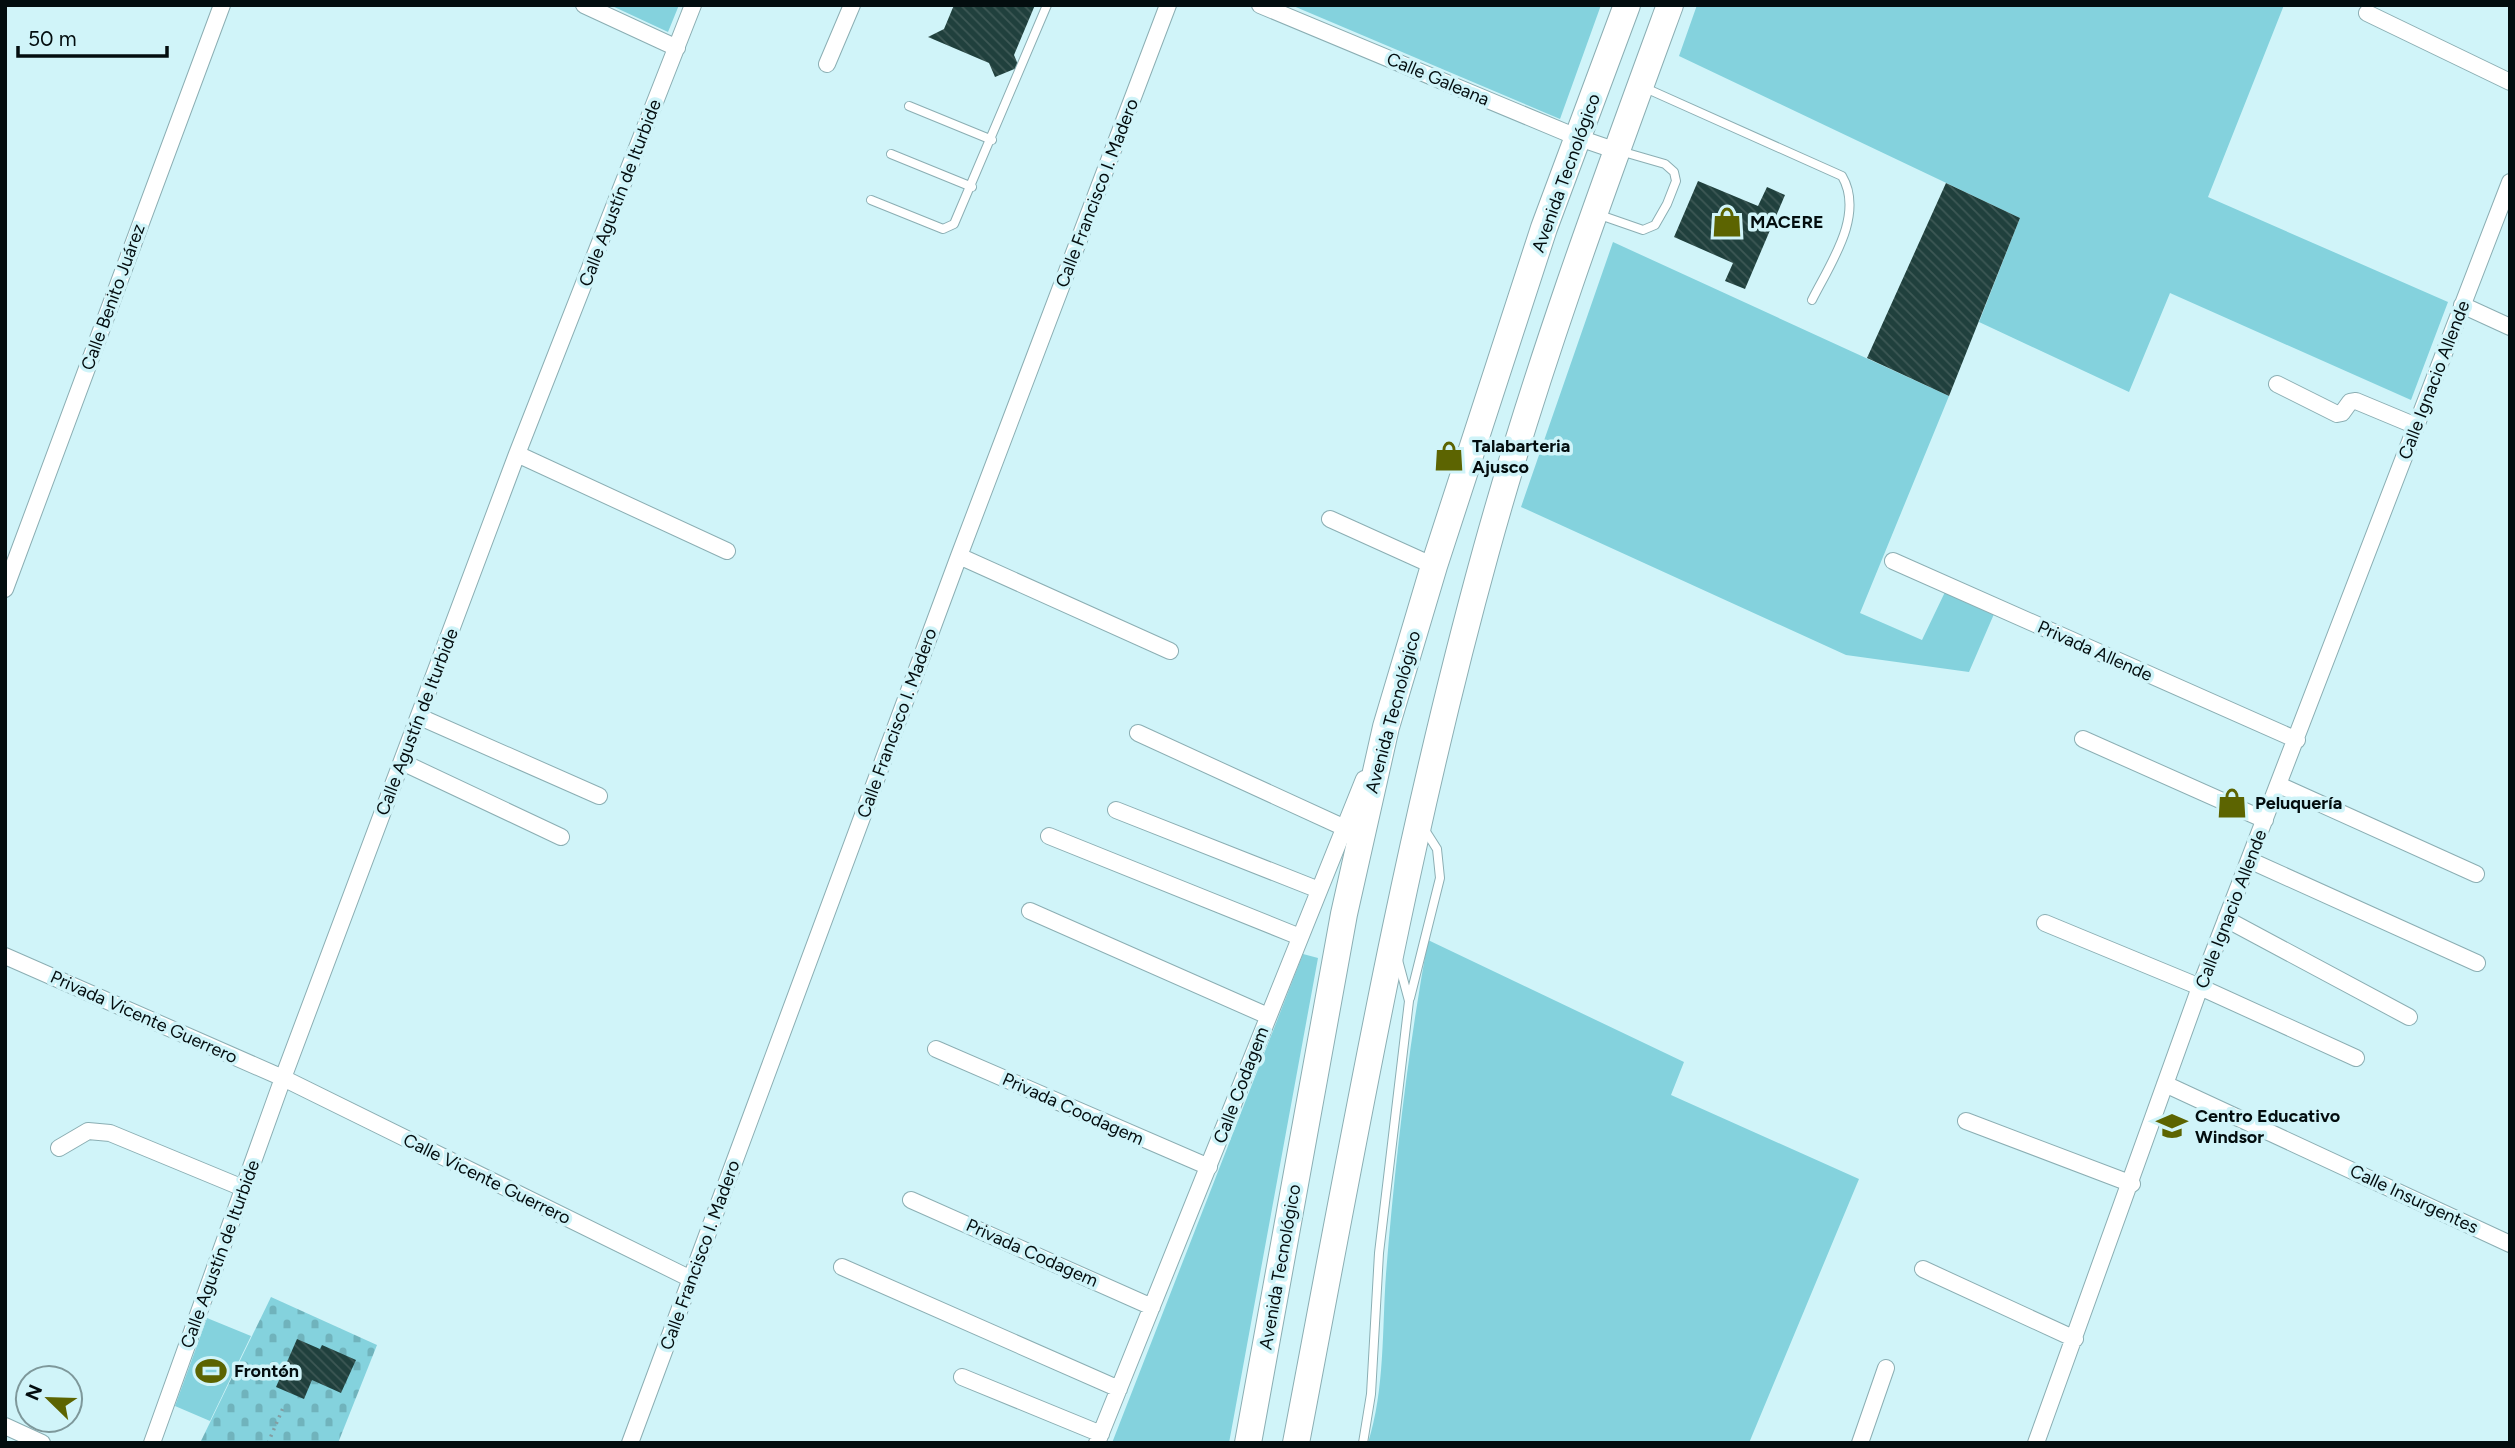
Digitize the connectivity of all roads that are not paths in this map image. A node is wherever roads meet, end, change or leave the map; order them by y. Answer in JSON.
{"nodes":[{"id":1,"x":222,"y":5,"type":"edge"},
{"id":2,"x":584,"y":5,"type":"edge"},
{"id":3,"x":693,"y":5,"type":"edge"},
{"id":4,"x":852,"y":5,"type":"edge"},
{"id":5,"x":1047,"y":5,"type":"edge"},
{"id":6,"x":1168,"y":5,"type":"edge"},
{"id":7,"x":1260,"y":5,"type":"edge"},
{"id":8,"x":1627,"y":5,"type":"edge"},
{"id":9,"x":1670,"y":5,"type":"edge"},
{"id":10,"x":2367,"y":13,"type":"dead end"},
{"id":11,"x":677,"y":48,"type":"junction"},
{"id":12,"x":827,"y":64,"type":"dead end"},
{"id":13,"x":2510,"y":82,"type":"edge"},
{"id":14,"x":1640,"y":86,"type":"junction"},
{"id":15,"x":909,"y":106,"type":"dead end"},
{"id":16,"x":1578,"y":138,"type":"junction"},
{"id":17,"x":992,"y":140,"type":"junction"},
{"id":18,"x":1617,"y":150,"type":"junction"},
{"id":19,"x":891,"y":154,"type":"dead end"},
{"id":20,"x":2510,"y":182,"type":"edge"},
{"id":21,"x":972,"y":187,"type":"junction"},
{"id":22,"x":871,"y":200,"type":"dead end"},
{"id":23,"x":1595,"y":213,"type":"junction"},
{"id":24,"x":1812,"y":300,"type":"dead end"},
{"id":25,"x":2462,"y":305,"type":"junction"},
{"id":26,"x":2510,"y":327,"type":"edge"},
{"id":27,"x":2277,"y":384,"type":"dead end"},
{"id":28,"x":2416,"y":426,"type":"junction"},
{"id":29,"x":517,"y":454,"type":"junction"},
{"id":30,"x":1330,"y":519,"type":"dead end"},
{"id":31,"x":727,"y":551,"type":"dead end"},
{"id":32,"x":959,"y":556,"type":"junction"},
{"id":33,"x":1893,"y":561,"type":"dead end"},
{"id":34,"x":1434,"y":566,"type":"junction"},
{"id":35,"x":5,"y":589,"type":"edge"},
{"id":36,"x":1170,"y":651,"type":"dead end"},
{"id":37,"x":419,"y":717,"type":"junction"},
{"id":38,"x":1386,"y":727,"type":"junction"},
{"id":39,"x":1138,"y":733,"type":"dead end"},
{"id":40,"x":2083,"y":739,"type":"dead end"},
{"id":41,"x":2297,"y":740,"type":"junction"},
{"id":42,"x":402,"y":762,"type":"junction"},
{"id":43,"x":2279,"y":785,"type":"junction"},
{"id":44,"x":599,"y":796,"type":"dead end"},
{"id":45,"x":1116,"y":810,"type":"dead end"},
{"id":46,"x":2265,"y":820,"type":"junction"},
{"id":47,"x":1419,"y":822,"type":"junction"},
{"id":48,"x":1345,"y":828,"type":"junction"},
{"id":49,"x":1049,"y":836,"type":"dead end"},
{"id":50,"x":561,"y":837,"type":"dead end"},
{"id":51,"x":2249,"y":860,"type":"junction"},
{"id":52,"x":2476,"y":874,"type":"dead end"},
{"id":53,"x":1319,"y":890,"type":"junction"},
{"id":54,"x":1030,"y":911,"type":"dead end"},
{"id":55,"x":2226,"y":919,"type":"junction"},
{"id":56,"x":2045,"y":923,"type":"dead end"},
{"id":57,"x":1300,"y":937,"type":"junction"},
{"id":58,"x":1393,"y":938,"type":"junction"},
{"id":59,"x":5,"y":956,"type":"edge"},
{"id":60,"x":2477,"y":962,"type":"dead end"},
{"id":61,"x":2200,"y":987,"type":"junction"},
{"id":62,"x":1409,"y":1001,"type":"junction"},
{"id":63,"x":1268,"y":1016,"type":"junction"},
{"id":64,"x":2409,"y":1017,"type":"dead end"},
{"id":65,"x":936,"y":1049,"type":"dead end"},
{"id":66,"x":2357,"y":1058,"type":"dead end"},
{"id":67,"x":283,"y":1078,"type":"junction"},
{"id":68,"x":2165,"y":1084,"type":"junction"},
{"id":69,"x":1966,"y":1121,"type":"dead end"},
{"id":70,"x":59,"y":1148,"type":"dead end"},
{"id":71,"x":1209,"y":1167,"type":"junction"},
{"id":72,"x":2132,"y":1184,"type":"junction"},
{"id":73,"x":243,"y":1188,"type":"junction"},
{"id":74,"x":911,"y":1200,"type":"dead end"},
{"id":75,"x":2510,"y":1244,"type":"edge"},
{"id":76,"x":842,"y":1266,"type":"dead end"},
{"id":77,"x":1923,"y":1269,"type":"dead end"},
{"id":78,"x":691,"y":1279,"type":"junction"},
{"id":79,"x":1152,"y":1307,"type":"junction"},
{"id":80,"x":2075,"y":1339,"type":"junction"},
{"id":81,"x":1886,"y":1368,"type":"dead end"},
{"id":82,"x":962,"y":1377,"type":"dead end"},
{"id":83,"x":1119,"y":1389,"type":"junction"},
{"id":84,"x":5,"y":1426,"type":"edge"},
{"id":85,"x":1099,"y":1438,"type":"edge"},
{"id":86,"x":42,"y":1443,"type":"edge"},
{"id":87,"x":152,"y":1443,"type":"edge"},
{"id":88,"x":630,"y":1443,"type":"edge"},
{"id":89,"x":1248,"y":1443,"type":"edge"},
{"id":90,"x":1296,"y":1443,"type":"edge"},
{"id":91,"x":1363,"y":1443,"type":"edge"},
{"id":92,"x":1860,"y":1443,"type":"edge"},
{"id":93,"x":2036,"y":1443,"type":"edge"}],
"edges":[{"from":1,"to":35,"type":"street","name":"Calle Benito Juárez"},
{"from":2,"to":11,"type":"street"},
{"from":3,"to":11,"type":"street","name":"Calle Agustín de Iturbide"},
{"from":4,"to":12,"type":"street"},
{"from":5,"to":17,"type":"lane"},
{"from":6,"to":32,"type":"street","name":"Calle Francisco I. Madero"},
{"from":7,"to":16,"type":"street","name":"Calle Galeana"},
{"from":8,"to":16,"type":"main road","name":"Avenida Tecnológico"},
{"from":9,"to":14,"type":"main road"},
{"from":10,"to":13,"type":"street"},
{"from":11,"to":29,"type":"street","name":"Calle Agustín de Iturbide"},
{"from":14,"to":18,"type":"main road"},
{"from":14,"to":24,"type":"lane"},
{"from":15,"to":17,"type":"lane"},
{"from":16,"to":18,"type":"street","name":"Calle Galeana"},
{"from":16,"to":34,"type":"main road","name":"Avenida Tecnológico"},
{"from":17,"to":21,"type":"lane"},
{"from":18,"to":23,"type":"main road"},
{"from":18,"to":23,"type":"lane"},
{"from":19,"to":21,"type":"lane"},
{"from":20,"to":25,"type":"street","name":"Calle Ignacio Allende"},
{"from":21,"to":22,"type":"lane"},
{"from":23,"to":47,"type":"main road"},
{"from":25,"to":26,"type":"street"},
{"from":25,"to":28,"type":"street","name":"Calle Ignacio Allende"},
{"from":27,"to":28,"type":"street"},
{"from":28,"to":41,"type":"street","name":"Calle Ignacio Allende"},
{"from":29,"to":31,"type":"street"},
{"from":29,"to":37,"type":"street","name":"Calle Agustín de Iturbide"},
{"from":30,"to":34,"type":"street"},
{"from":32,"to":36,"type":"street"},
{"from":32,"to":78,"type":"street","name":"Calle Francisco I. Madero"},
{"from":33,"to":41,"type":"street","name":"Privada Allende"},
{"from":34,"to":38,"type":"main road","name":"Avenida Tecnológico"},
{"from":37,"to":42,"type":"street","name":"Calle Agustín de Iturbide"},
{"from":37,"to":44,"type":"street"},
{"from":38,"to":48,"type":"street","name":"Calle Codagem"},
{"from":38,"to":89,"type":"main road","name":"Avenida Tecnológico"},
{"from":39,"to":48,"type":"street"},
{"from":40,"to":46,"type":"street"},
{"from":41,"to":43,"type":"street","name":"Calle Ignacio Allende"},
{"from":42,"to":50,"type":"street"},
{"from":42,"to":67,"type":"street","name":"Calle Agustín de Iturbide"},
{"from":43,"to":46,"type":"street","name":"Calle Ignacio Allende"},
{"from":43,"to":52,"type":"street"},
{"from":45,"to":53,"type":"street"},
{"from":46,"to":51,"type":"street","name":"Calle Ignacio Allende"},
{"from":47,"to":58,"type":"main road"},
{"from":47,"to":62,"type":"lane"},
{"from":48,"to":53,"type":"street","name":"Calle Codagem"},
{"from":49,"to":57,"type":"street"},
{"from":51,"to":55,"type":"street","name":"Calle Ignacio Allende"},
{"from":51,"to":60,"type":"street"},
{"from":53,"to":57,"type":"street","name":"Calle Codagem"},
{"from":54,"to":63,"type":"street"},
{"from":55,"to":61,"type":"street","name":"Calle Ignacio Allende"},
{"from":55,"to":64,"type":"street"},
{"from":56,"to":61,"type":"street"},
{"from":57,"to":63,"type":"street","name":"Calle Codagem"},
{"from":58,"to":62,"type":"lane"},
{"from":58,"to":90,"type":"main road"},
{"from":59,"to":67,"type":"street","name":"Privada Vicente Guerrero"},
{"from":61,"to":66,"type":"street"},
{"from":61,"to":68,"type":"street","name":"Calle Ignacio Allende"},
{"from":62,"to":91,"type":"lane"},
{"from":63,"to":71,"type":"street","name":"Calle Codagem"},
{"from":65,"to":71,"type":"street","name":"Privada Coodagem"},
{"from":67,"to":73,"type":"street","name":"Calle Agustín de Iturbide"},
{"from":67,"to":78,"type":"street","name":"Calle Vicente Guerrero"},
{"from":68,"to":72,"type":"street","name":"Calle Ignacio Allende"},
{"from":68,"to":75,"type":"street","name":"Calle Insurgentes"},
{"from":69,"to":72,"type":"street"},
{"from":70,"to":73,"type":"street"},
{"from":71,"to":79,"type":"street","name":"Calle Codagem"},
{"from":72,"to":80,"type":"street","name":"Calle Ignacio Allende"},
{"from":73,"to":87,"type":"street","name":"Calle Agustín de Iturbide"},
{"from":74,"to":79,"type":"street","name":"Privada Codagem"},
{"from":76,"to":83,"type":"street"},
{"from":77,"to":80,"type":"street"},
{"from":78,"to":88,"type":"street","name":"Calle Francisco I. Madero"},
{"from":79,"to":83,"type":"street","name":"Calle Codagem"},
{"from":80,"to":93,"type":"street","name":"Calle Ignacio Allende"},
{"from":81,"to":92,"type":"street"},
{"from":82,"to":85,"type":"street"},
{"from":83,"to":85,"type":"street","name":"Calle Codagem"},
{"from":84,"to":86,"type":"street"}]}
